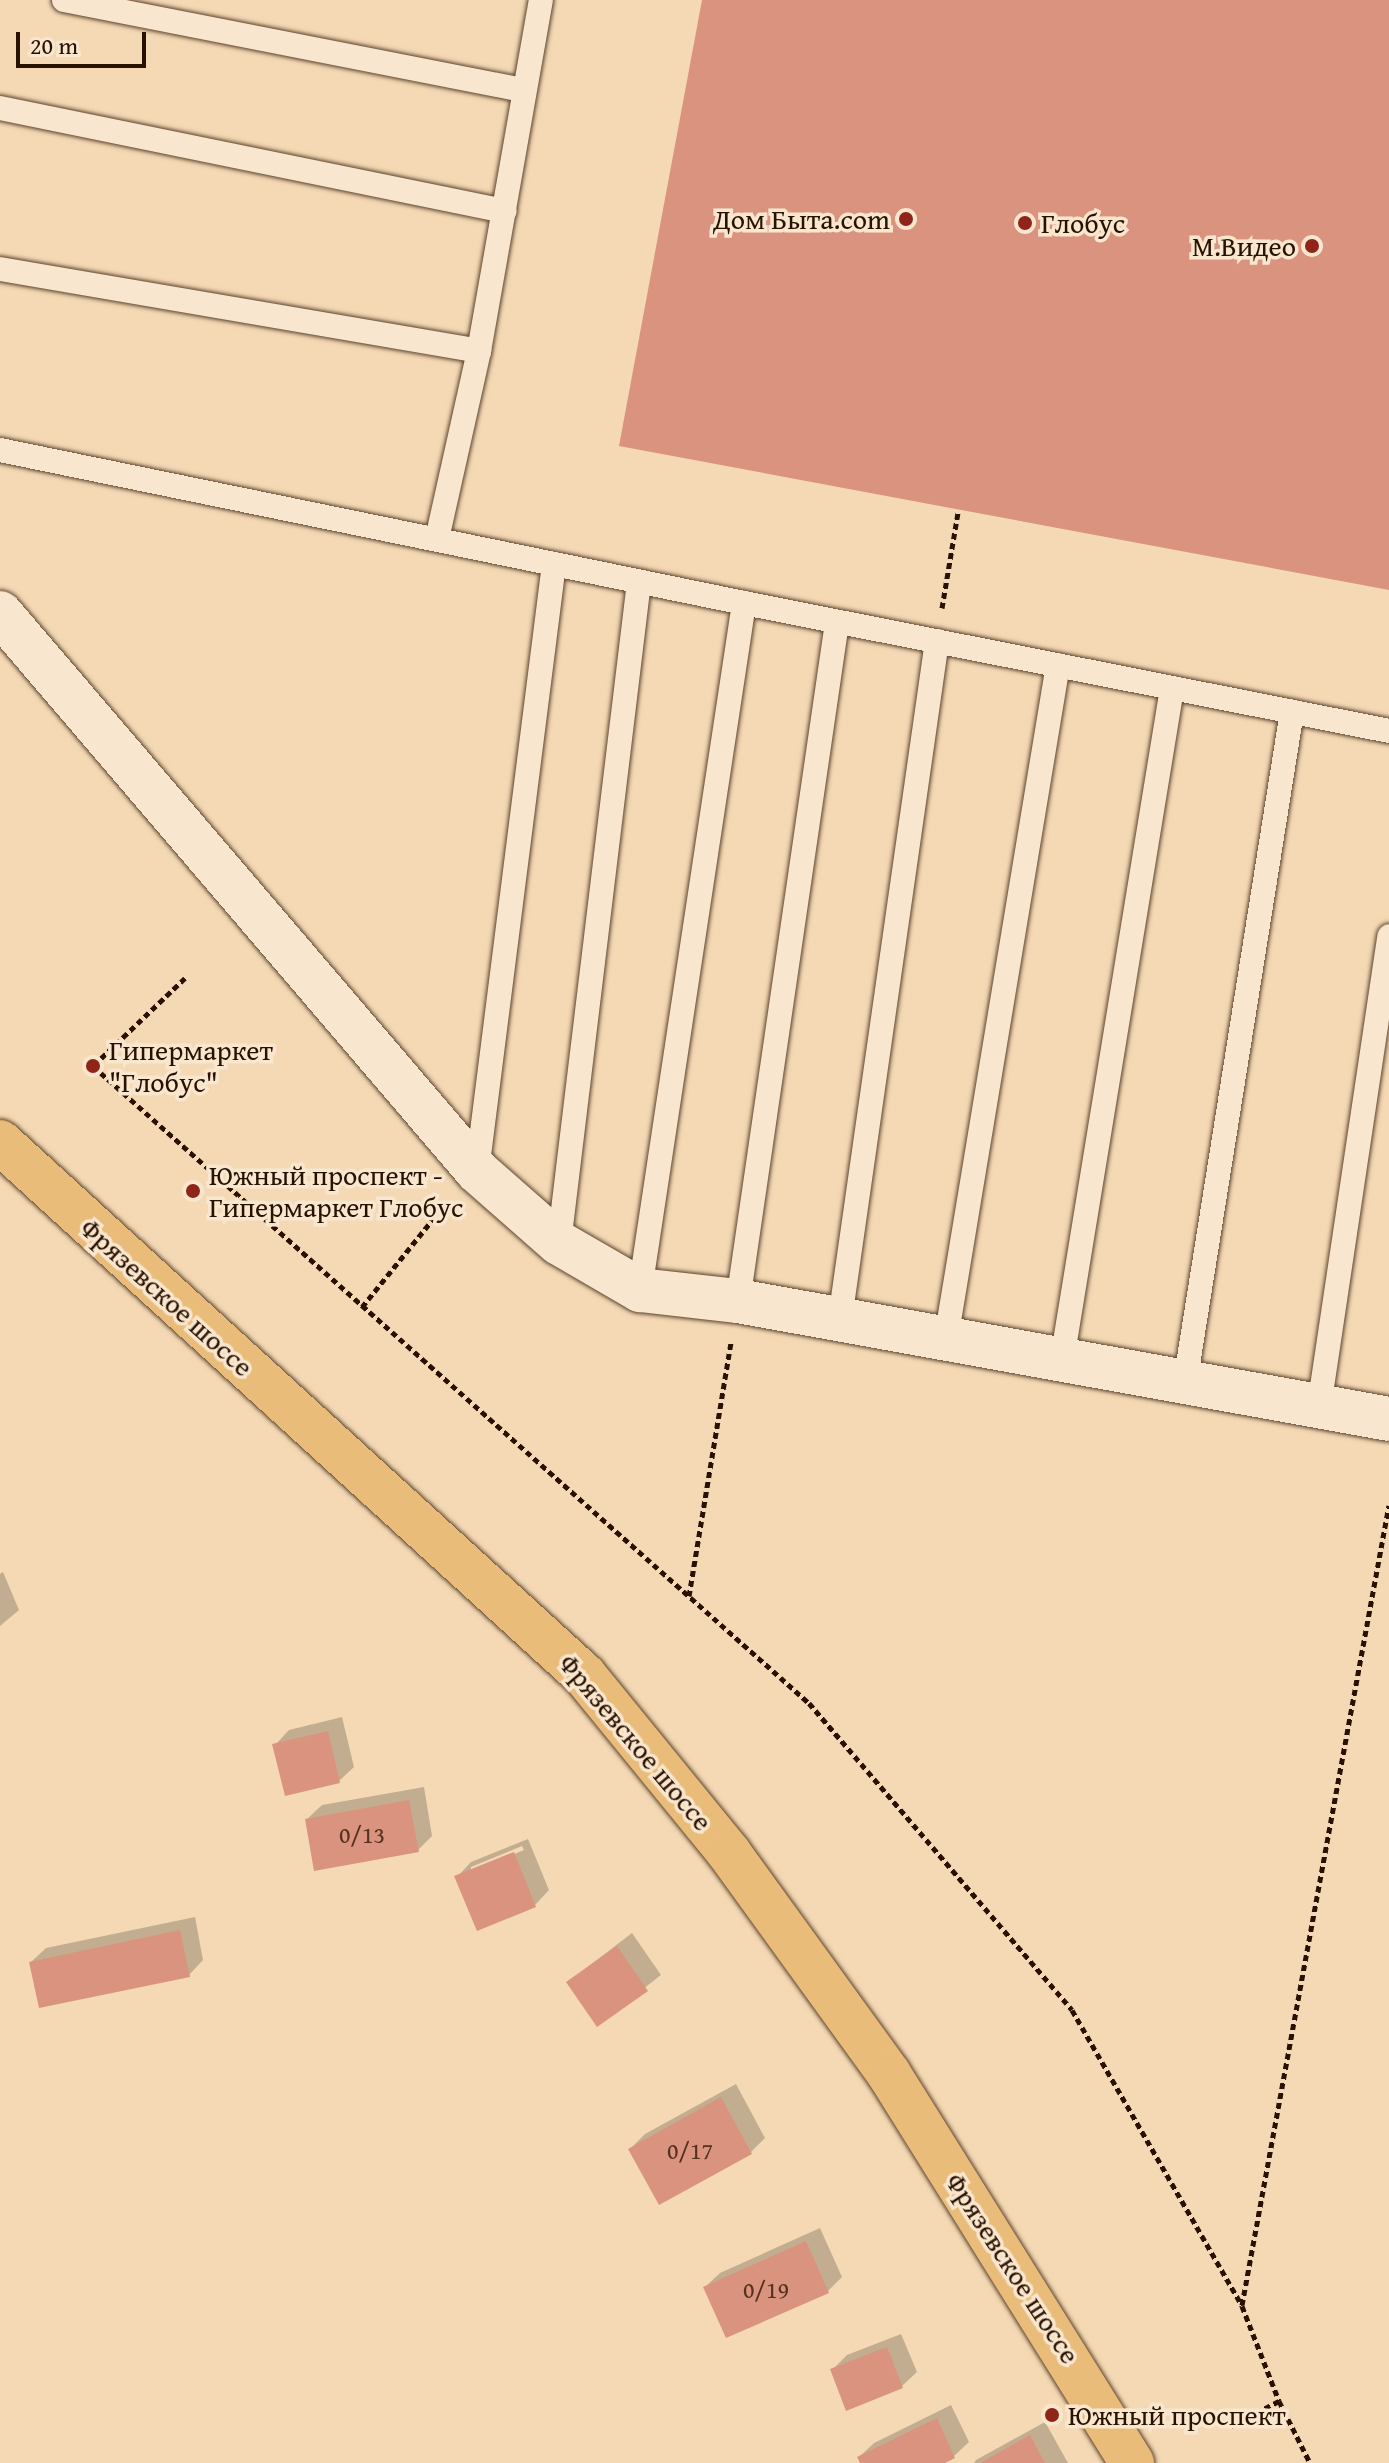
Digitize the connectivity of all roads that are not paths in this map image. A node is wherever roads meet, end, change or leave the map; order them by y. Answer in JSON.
{"nodes":[{"id":1,"x":64,"y":0,"type":"edge"},
{"id":2,"x":541,"y":0,"type":"edge"},
{"id":3,"x":523,"y":90,"type":"junction"},
{"id":4,"x":0,"y":108,"type":"edge"},
{"id":5,"x":505,"y":211,"type":"junction"},
{"id":6,"x":0,"y":269,"type":"edge"},
{"id":7,"x":479,"y":351,"type":"junction"},
{"id":8,"x":0,"y":450,"type":"edge"},
{"id":9,"x":437,"y":539,"type":"junction"},
{"id":10,"x":554,"y":564,"type":"junction"},
{"id":11,"x":639,"y":582,"type":"junction"},
{"id":12,"x":744,"y":603,"type":"junction"},
{"id":13,"x":0,"y":613,"type":"edge"},
{"id":14,"x":837,"y":622,"type":"junction"},
{"id":15,"x":937,"y":641,"type":"junction"},
{"id":16,"x":1058,"y":665,"type":"junction"},
{"id":17,"x":1172,"y":688,"type":"junction"},
{"id":18,"x":1292,"y":711,"type":"junction"},
{"id":19,"x":1389,"y":731,"type":"edge"},
{"id":20,"x":1389,"y":936,"type":"edge"},
{"id":21,"x":0,"y":1142,"type":"edge"},
{"id":22,"x":477,"y":1171,"type":"junction"},
{"id":23,"x":559,"y":1243,"type":"junction"},
{"id":24,"x":640,"y":1290,"type":"junction"},
{"id":25,"x":738,"y":1301,"type":"junction"},
{"id":26,"x":840,"y":1319,"type":"junction"},
{"id":27,"x":946,"y":1339,"type":"junction"},
{"id":28,"x":1062,"y":1360,"type":"junction"},
{"id":29,"x":1185,"y":1383,"type":"junction"},
{"id":30,"x":1319,"y":1407,"type":"junction"},
{"id":31,"x":1389,"y":1419,"type":"edge"},
{"id":32,"x":1132,"y":2463,"type":"edge"}],
"edges":[{"from":1,"to":3,"type":"lane"},
{"from":2,"to":3,"type":"lane"},
{"from":3,"to":5,"type":"lane"},
{"from":4,"to":5,"type":"lane"},
{"from":5,"to":7,"type":"lane"},
{"from":6,"to":7,"type":"lane"},
{"from":7,"to":9,"type":"lane"},
{"from":8,"to":9,"type":"lane"},
{"from":9,"to":10,"type":"lane"},
{"from":10,"to":11,"type":"lane"},
{"from":10,"to":22,"type":"lane"},
{"from":11,"to":12,"type":"lane"},
{"from":11,"to":23,"type":"lane"},
{"from":12,"to":14,"type":"lane"},
{"from":12,"to":24,"type":"lane"},
{"from":13,"to":22,"type":"street"},
{"from":14,"to":15,"type":"lane"},
{"from":14,"to":25,"type":"lane"},
{"from":15,"to":16,"type":"lane"},
{"from":15,"to":26,"type":"lane"},
{"from":16,"to":17,"type":"lane"},
{"from":16,"to":27,"type":"lane"},
{"from":17,"to":18,"type":"lane"},
{"from":17,"to":28,"type":"lane"},
{"from":18,"to":19,"type":"lane"},
{"from":18,"to":29,"type":"lane"},
{"from":20,"to":30,"type":"lane"},
{"from":21,"to":32,"type":"highway","name":"Фрязевское шоссе"},
{"from":22,"to":23,"type":"street"},
{"from":23,"to":24,"type":"street"},
{"from":24,"to":25,"type":"street"},
{"from":25,"to":26,"type":"street"},
{"from":26,"to":27,"type":"street"},
{"from":27,"to":28,"type":"street"},
{"from":28,"to":29,"type":"street"},
{"from":29,"to":30,"type":"street"},
{"from":30,"to":31,"type":"street"}]}
